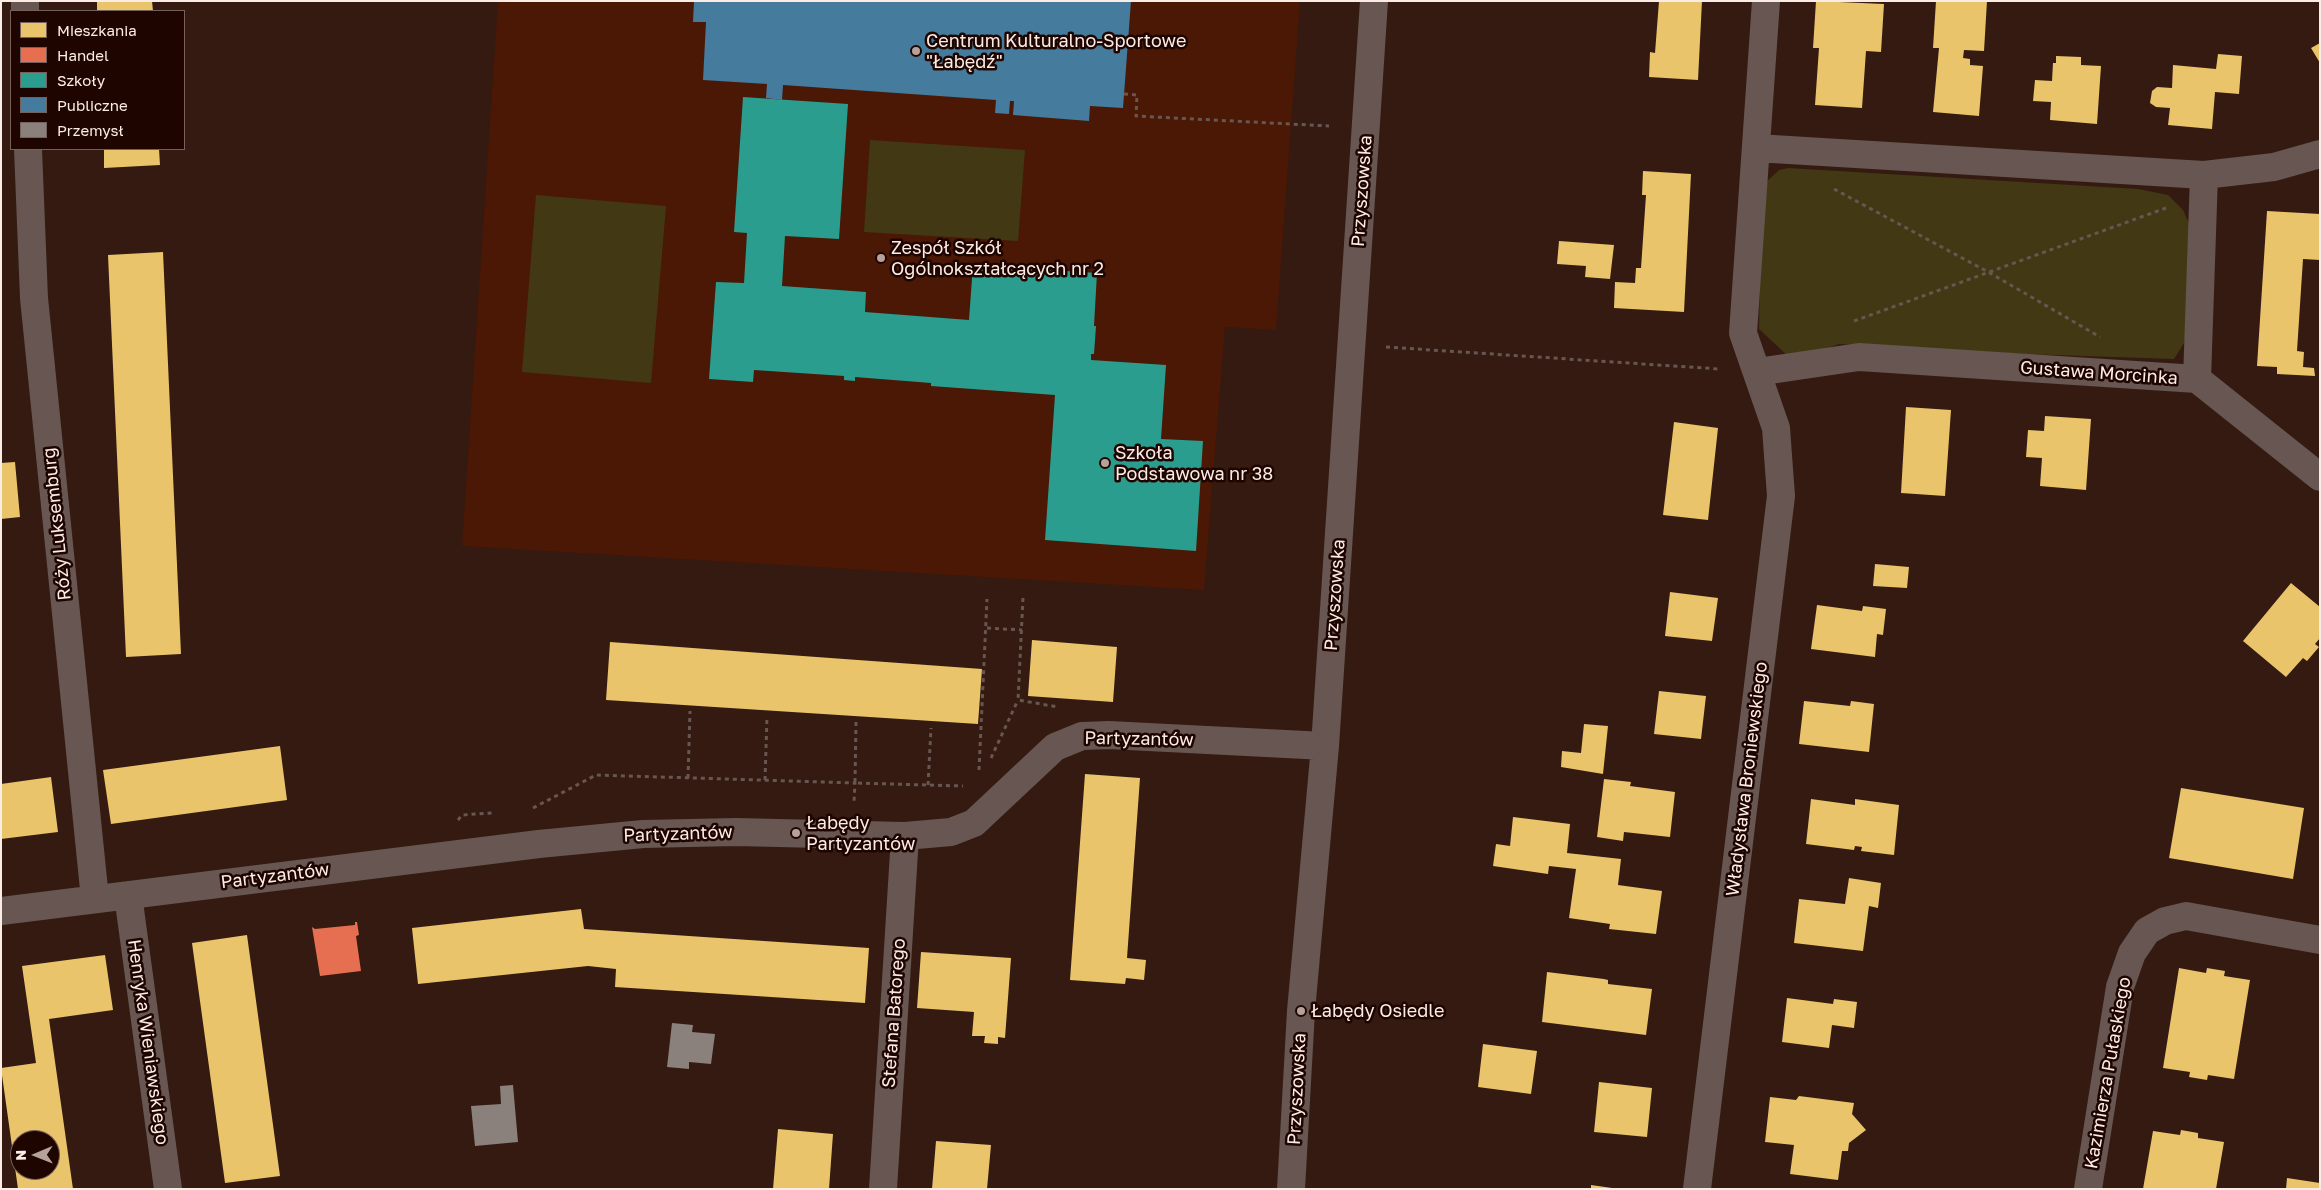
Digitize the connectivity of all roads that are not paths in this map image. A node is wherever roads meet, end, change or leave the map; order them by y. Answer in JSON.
{"nodes":[{"id":1,"x":1374,"y":1,"type":"edge"},
{"id":2,"x":1766,"y":1,"type":"edge"},
{"id":3,"x":1756,"y":148,"type":"junction"},
{"id":4,"x":28,"y":150,"type":"edge"},
{"id":5,"x":2320,"y":154,"type":"edge"},
{"id":6,"x":2204,"y":175,"type":"junction"},
{"id":7,"x":1757,"y":372,"type":"junction"},
{"id":8,"x":2197,"y":379,"type":"junction"},
{"id":9,"x":2320,"y":477,"type":"edge"},
{"id":10,"x":1325,"y":746,"type":"junction"},
{"id":11,"x":905,"y":836,"type":"junction"},
{"id":12,"x":128,"y":895,"type":"junction"},
{"id":13,"x":95,"y":899,"type":"junction"},
{"id":14,"x":1,"y":911,"type":"edge"},
{"id":15,"x":2320,"y":940,"type":"edge"},
{"id":16,"x":168,"y":1189,"type":"edge"},
{"id":17,"x":883,"y":1189,"type":"edge"},
{"id":18,"x":1291,"y":1189,"type":"edge"},
{"id":19,"x":1698,"y":1189,"type":"edge"},
{"id":20,"x":2088,"y":1189,"type":"edge"}],
"edges":[{"from":1,"to":10,"type":"street","name":"Przyszowska"},
{"from":2,"to":3,"type":"street"},
{"from":3,"to":6,"type":"street"},
{"from":3,"to":7,"type":"street"},
{"from":4,"to":13,"type":"street","name":"Róży Luksemburg"},
{"from":5,"to":6,"type":"street"},
{"from":6,"to":8,"type":"street","name":"Gustawa Morcinka"},
{"from":7,"to":8,"type":"street","name":"Gustawa Morcinka"},
{"from":7,"to":19,"type":"street","name":"Władysława Broniewskiego"},
{"from":8,"to":9,"type":"street"},
{"from":10,"to":11,"type":"street","name":"Partyzantów"},
{"from":10,"to":18,"type":"street","name":"Przyszowska"},
{"from":11,"to":12,"type":"street","name":"Partyzantów"},
{"from":11,"to":17,"type":"street","name":"Stefana Batorego"},
{"from":12,"to":13,"type":"street","name":"Partyzantów"},
{"from":12,"to":16,"type":"street","name":"Henryka Wieniawskiego"},
{"from":13,"to":14,"type":"street","name":"Partyzantów"},
{"from":15,"to":20,"type":"street","name":"Kazimierza Pułaskiego"}]}
